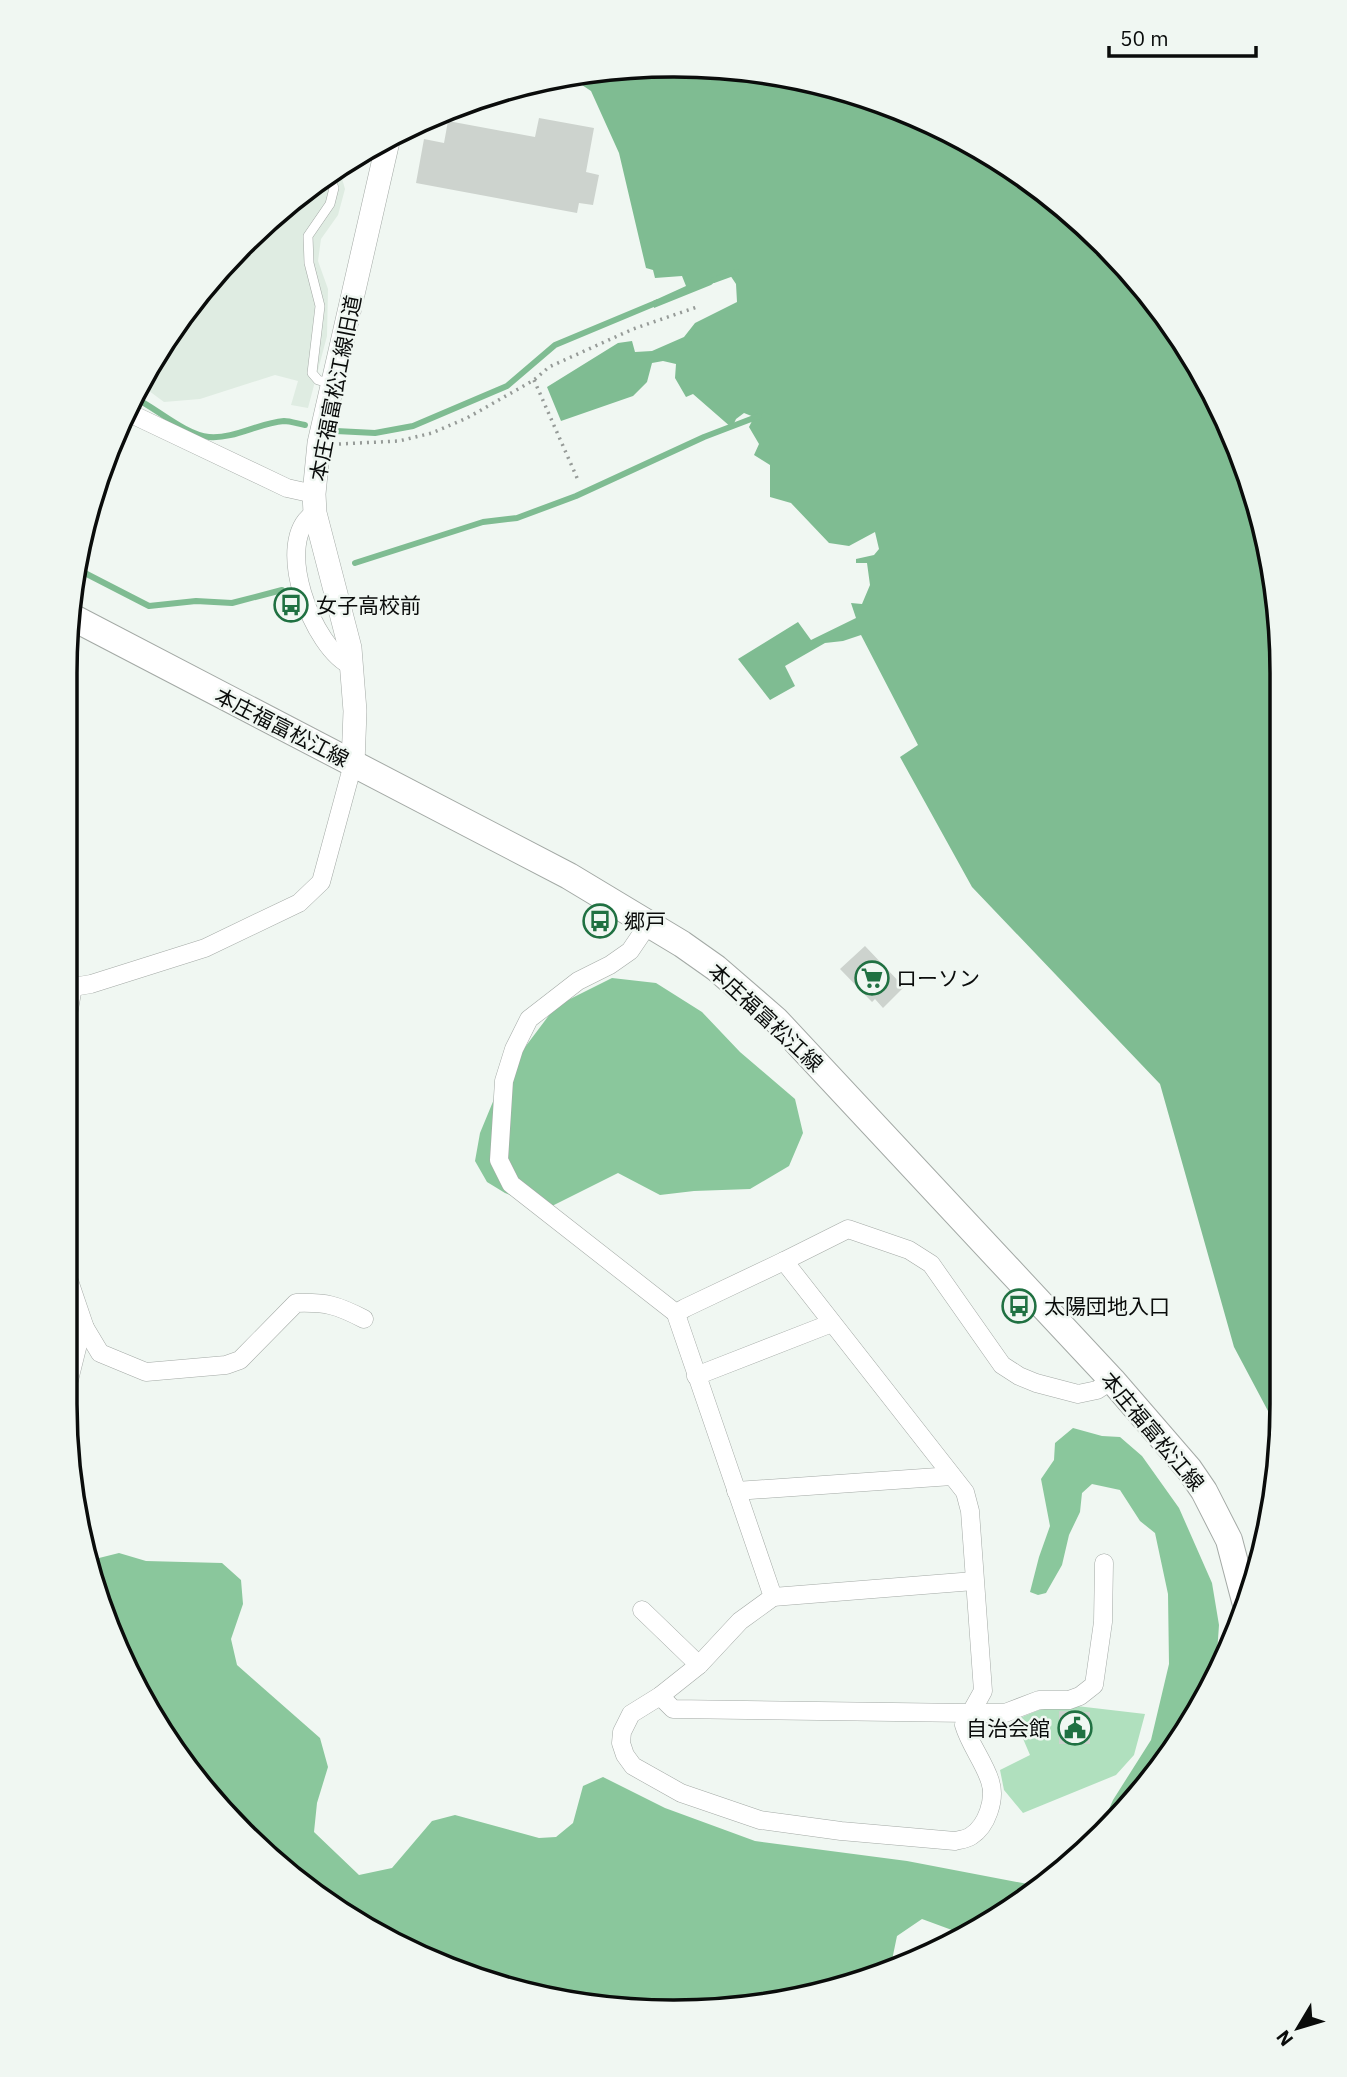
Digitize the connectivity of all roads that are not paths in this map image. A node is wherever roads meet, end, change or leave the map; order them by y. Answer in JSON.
{"nodes":[{"id":1,"x":386,"y":152,"type":"edge"},
{"id":2,"x":332,"y":185,"type":"edge"},
{"id":3,"x":332,"y":384,"type":"junction"},
{"id":4,"x":136,"y":416,"type":"edge"},
{"id":5,"x":314,"y":503,"type":"junction"},
{"id":6,"x":79,"y":621,"type":"edge"},
{"id":7,"x":352,"y":666,"type":"junction"},
{"id":8,"x":352,"y":764,"type":"junction"},
{"id":9,"x":649,"y":923,"type":"junction"},
{"id":10,"x":77,"y":986,"type":"edge"},
{"id":11,"x":784,"y":1261,"type":"junction"},
{"id":12,"x":77,"y":1304,"type":"edge"},
{"id":13,"x":677,"y":1314,"type":"junction"},
{"id":14,"x":364,"y":1319,"type":"dead end"},
{"id":15,"x":832,"y":1323,"type":"junction"},
{"id":16,"x":85,"y":1328,"type":"junction"},
{"id":17,"x":77,"y":1348,"type":"edge"},
{"id":18,"x":696,"y":1376,"type":"junction"},
{"id":19,"x":1112,"y":1380,"type":"junction"},
{"id":20,"x":953,"y":1476,"type":"junction"},
{"id":21,"x":736,"y":1491,"type":"junction"},
{"id":22,"x":1104,"y":1563,"type":"dead end"},
{"id":23,"x":974,"y":1581,"type":"junction"},
{"id":24,"x":1241,"y":1586,"type":"edge"},
{"id":25,"x":773,"y":1597,"type":"junction"},
{"id":26,"x":642,"y":1610,"type":"dead end"},
{"id":27,"x":699,"y":1665,"type":"junction"},
{"id":28,"x":660,"y":1696,"type":"junction"},
{"id":29,"x":969,"y":1713,"type":"junction"}],
"edges":[{"from":1,"to":3,"type":"street","name":"本庄福富松江線旧道"},
{"from":2,"to":3,"type":"lane"},
{"from":3,"to":5,"type":"street","name":"本庄福富松江線旧道"},
{"from":4,"to":5,"type":"street"},
{"from":5,"to":7,"type":"street","name":"本庄福富松江線旧道"},
{"from":5,"to":7,"type":"street"},
{"from":6,"to":8,"type":"main road","name":"本庄福富松江線"},
{"from":7,"to":8,"type":"street","name":"本庄福富松江線旧道"},
{"from":8,"to":9,"type":"main road","name":"本庄福富松江線"},
{"from":8,"to":10,"type":"street"},
{"from":9,"to":13,"type":"street"},
{"from":9,"to":19,"type":"main road","name":"本庄福富松江線"},
{"from":11,"to":13,"type":"street"},
{"from":11,"to":15,"type":"street"},
{"from":11,"to":19,"type":"street"},
{"from":12,"to":16,"type":"street"},
{"from":13,"to":18,"type":"street"},
{"from":14,"to":16,"type":"street"},
{"from":15,"to":18,"type":"street"},
{"from":15,"to":20,"type":"street"},
{"from":16,"to":17,"type":"street"},
{"from":18,"to":21,"type":"street"},
{"from":19,"to":24,"type":"main road","name":"本庄福富松江線"},
{"from":20,"to":21,"type":"street"},
{"from":20,"to":23,"type":"street"},
{"from":21,"to":25,"type":"street"},
{"from":22,"to":29,"type":"street"},
{"from":23,"to":25,"type":"street"},
{"from":23,"to":29,"type":"street"},
{"from":25,"to":27,"type":"street"},
{"from":26,"to":27,"type":"street"},
{"from":27,"to":28,"type":"street"},
{"from":28,"to":29,"type":"street"},
{"from":28,"to":29,"type":"street"}]}
